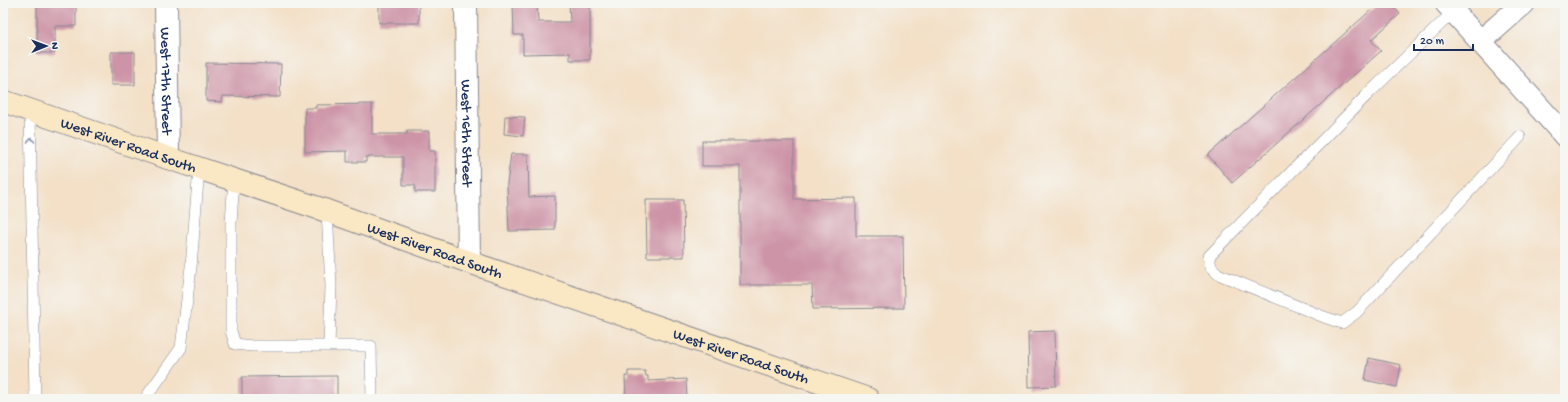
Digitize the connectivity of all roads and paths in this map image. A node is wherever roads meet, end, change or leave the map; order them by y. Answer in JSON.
{"nodes":[{"id":1,"x":166,"y":3,"type":"edge"},
{"id":2,"x":466,"y":3,"type":"edge"},
{"id":3,"x":1524,"y":3,"type":"edge"},
{"id":4,"x":1450,"y":7,"type":"edge"},
{"id":5,"x":1480,"y":42,"type":"junction"},
{"id":6,"x":3,"y":101,"type":"edge"},
{"id":7,"x":30,"y":110,"type":"junction"},
{"id":8,"x":1565,"y":136,"type":"edge"},
{"id":9,"x":1520,"y":137,"type":"dead end"},
{"id":10,"x":168,"y":158,"type":"junction"},
{"id":11,"x":198,"y":168,"type":"junction"},
{"id":12,"x":234,"y":180,"type":"junction"},
{"id":13,"x":327,"y":211,"type":"junction"},
{"id":14,"x":469,"y":262,"type":"junction"},
{"id":15,"x":329,"y":346,"type":"junction"},
{"id":16,"x":148,"y":396,"type":"dead end"},
{"id":17,"x":35,"y":399,"type":"edge"},
{"id":18,"x":372,"y":399,"type":"edge"},
{"id":19,"x":866,"y":399,"type":"edge"}],
"edges":[{"from":1,"to":10,"type":"street","name":"West 17th Street"},
{"from":2,"to":14,"type":"street","name":"West 16th Street"},
{"from":3,"to":5,"type":"street"},
{"from":4,"to":5,"type":"street"},
{"from":4,"to":9,"type":"lane"},
{"from":5,"to":8,"type":"street"},
{"from":6,"to":7,"type":"main road","name":"West River Road South"},
{"from":7,"to":10,"type":"main road","name":"West River Road South"},
{"from":17,"to":7,"type":"lane","one_way":true},
{"from":10,"to":11,"type":"main road","name":"West River Road South"},
{"from":11,"to":12,"type":"main road","name":"West River Road South"},
{"from":11,"to":16,"type":"lane"},
{"from":12,"to":13,"type":"main road","name":"West River Road South"},
{"from":12,"to":15,"type":"lane"},
{"from":13,"to":14,"type":"main road","name":"West River Road South"},
{"from":13,"to":15,"type":"lane"},
{"from":14,"to":19,"type":"main road","name":"West River Road South"},
{"from":15,"to":18,"type":"lane"}]}
